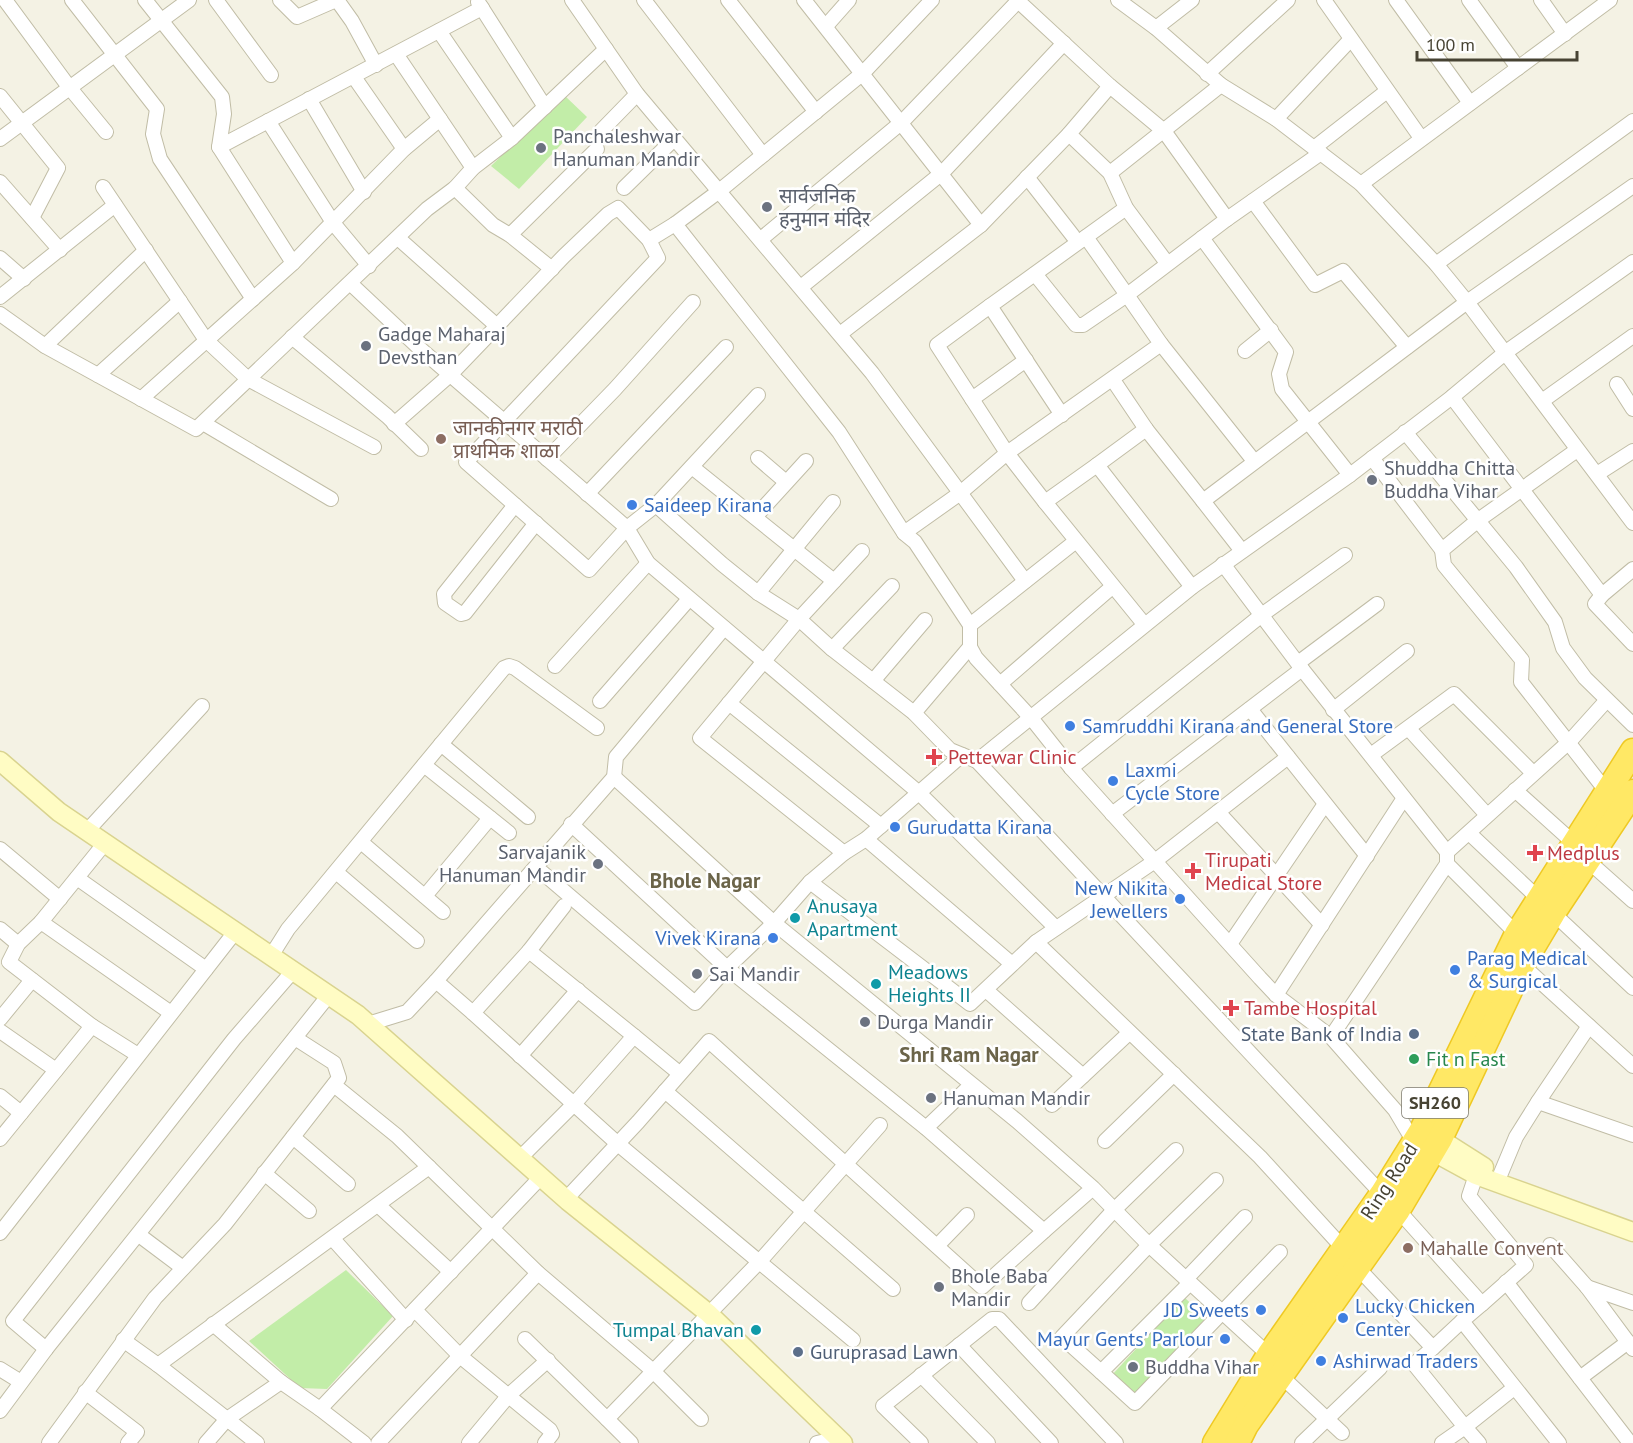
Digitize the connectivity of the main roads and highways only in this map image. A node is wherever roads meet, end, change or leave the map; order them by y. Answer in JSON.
{"nodes":[{"id":1,"x":1633,"y":751,"type":"edge"},
{"id":2,"x":1624,"y":801,"type":"edge"},
{"id":3,"x":1546,"y":906,"type":"junction"},
{"id":4,"x":1423,"y":1137,"type":"junction"},
{"id":5,"x":1350,"y":1258,"type":"junction"},
{"id":6,"x":1215,"y":1443,"type":"edge"},
{"id":7,"x":1237,"y":1443,"type":"edge"}],
"edges":[{"from":1,"to":2,"type":"highway","name":"Ring Road","number":"SH260"},
{"from":2,"to":3,"type":"highway","name":"Ring Road","number":"SH260"},
{"from":3,"to":4,"type":"highway","name":"Ring Road","number":"SH260"},
{"from":3,"to":4,"type":"highway","name":"Ring Road","number":"SH260"},
{"from":4,"to":5,"type":"highway","name":"Ring Road","number":"SH260"},
{"from":5,"to":6,"type":"highway","name":"Ring Road","number":"SH260"},
{"from":5,"to":7,"type":"highway","name":"Ring Road","number":"SH260"}]}
